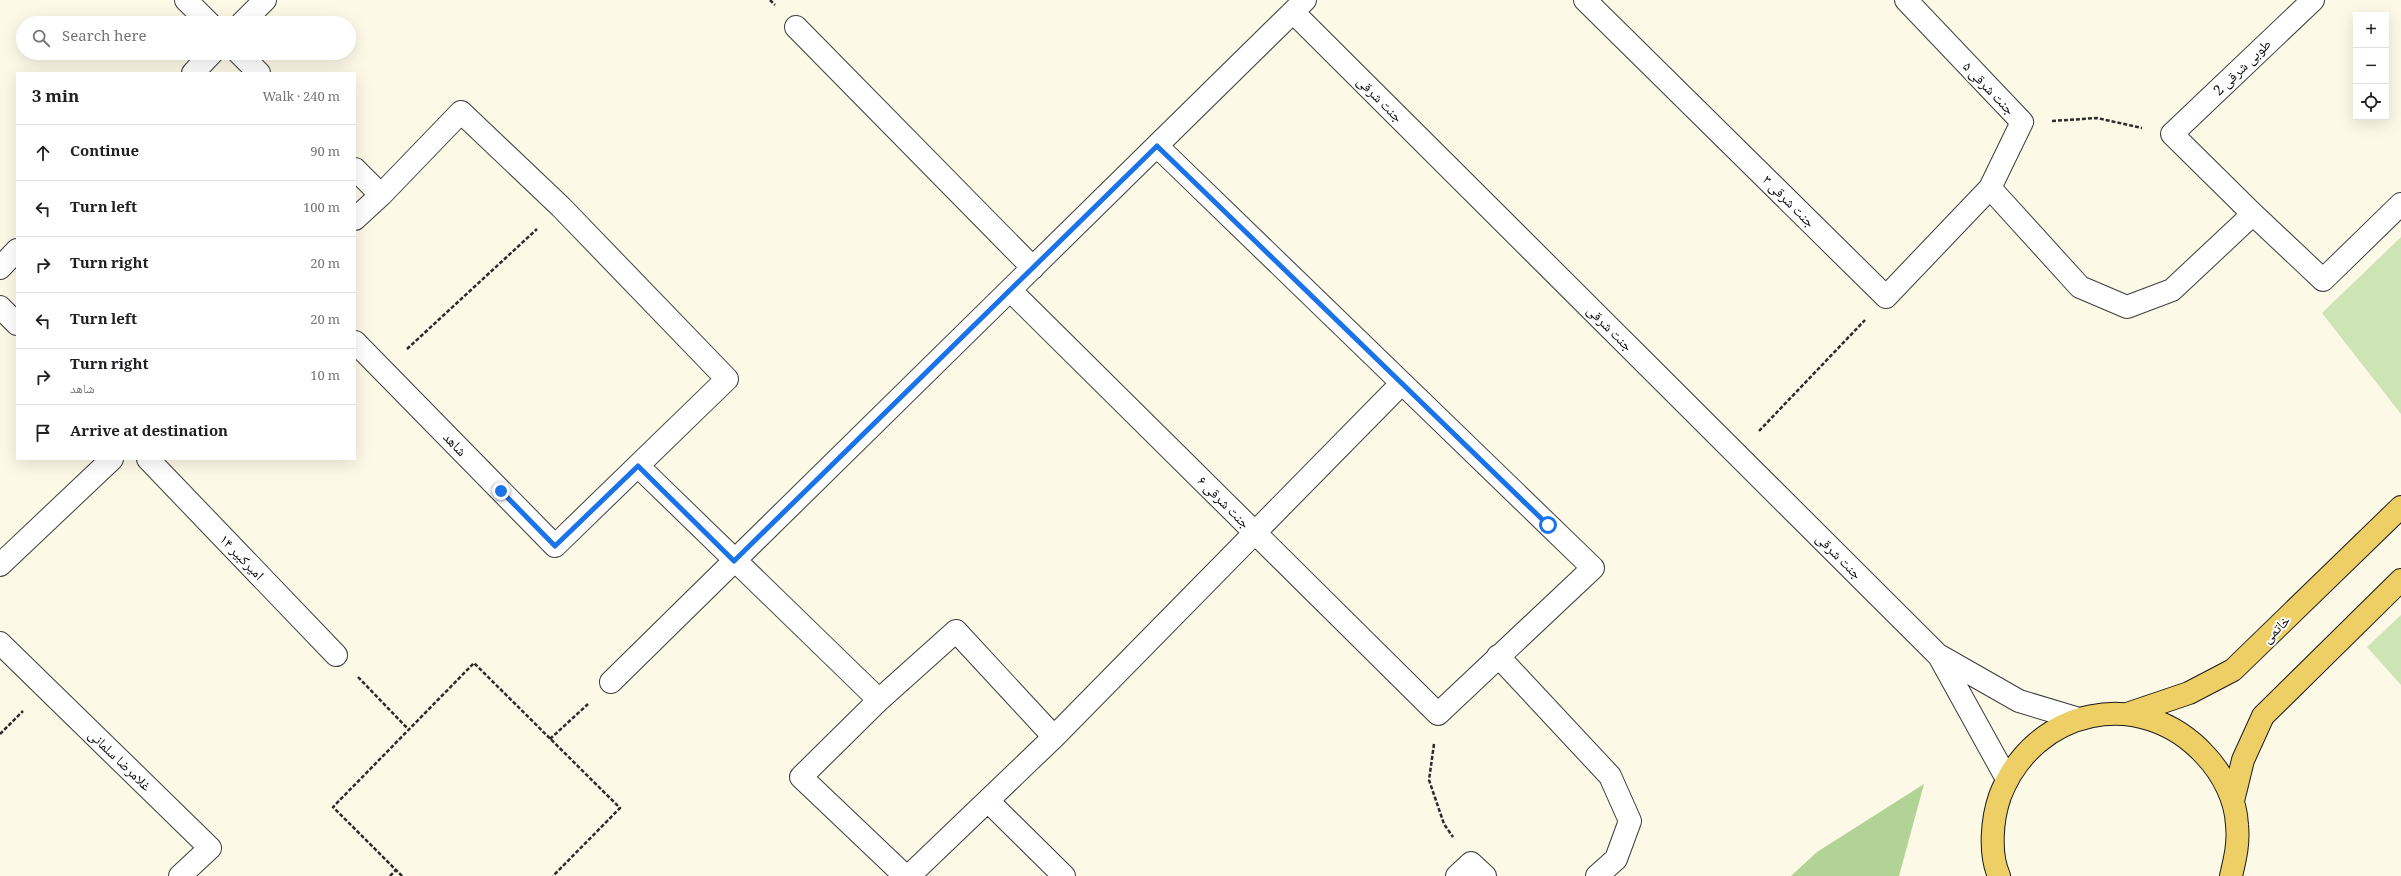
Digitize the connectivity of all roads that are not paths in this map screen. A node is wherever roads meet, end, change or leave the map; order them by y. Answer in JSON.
{"nodes":[{"id":1,"x":186,"y":0,"type":"edge"},
{"id":2,"x":265,"y":0,"type":"edge"},
{"id":3,"x":1585,"y":0,"type":"edge"},
{"id":4,"x":1906,"y":0,"type":"edge"},
{"id":5,"x":2312,"y":0,"type":"edge"},
{"id":6,"x":1299,"y":6,"type":"edge"},
{"id":7,"x":202,"y":16,"type":"edge"},
{"id":8,"x":249,"y":16,"type":"edge"},
{"id":9,"x":796,"y":27,"type":"dead end"},
{"id":10,"x":205,"y":60,"type":"edge"},
{"id":11,"x":246,"y":60,"type":"edge"},
{"id":12,"x":193,"y":72,"type":"edge"},
{"id":13,"x":258,"y":72,"type":"edge"},
{"id":14,"x":1157,"y":146,"type":"junction"},
{"id":15,"x":356,"y":170,"type":"edge"},
{"id":16,"x":1990,"y":188,"type":"junction"},
{"id":17,"x":381,"y":195,"type":"junction"},
{"id":18,"x":2401,"y":204,"type":"edge"},
{"id":19,"x":2253,"y":214,"type":"junction"},
{"id":20,"x":356,"y":218,"type":"edge"},
{"id":21,"x":16,"y":251,"type":"edge"},
{"id":22,"x":0,"y":268,"type":"edge"},
{"id":23,"x":1033,"y":268,"type":"junction"},
{"id":24,"x":1010,"y":290,"type":"junction"},
{"id":25,"x":0,"y":307,"type":"edge"},
{"id":26,"x":16,"y":323,"type":"edge"},
{"id":27,"x":356,"y":343,"type":"edge"},
{"id":28,"x":1402,"y":383,"type":"junction"},
{"id":29,"x":111,"y":460,"type":"edge"},
{"id":30,"x":149,"y":460,"type":"edge"},
{"id":31,"x":638,"y":466,"type":"junction"},
{"id":32,"x":2401,"y":507,"type":"edge"},
{"id":33,"x":1254,"y":532,"type":"junction"},
{"id":34,"x":734,"y":561,"type":"junction"},
{"id":35,"x":0,"y":565,"type":"edge"},
{"id":36,"x":2401,"y":580,"type":"edge"},
{"id":37,"x":0,"y":643,"type":"edge"},
{"id":38,"x":336,"y":656,"type":"road end"},
{"id":39,"x":1498,"y":656,"type":"junction"},
{"id":40,"x":1939,"y":656,"type":"junction"},
{"id":41,"x":611,"y":682,"type":"road end"},
{"id":42,"x":879,"y":700,"type":"junction"},
{"id":43,"x":2127,"y":714,"type":"junction"},
{"id":44,"x":2079,"y":719,"type":"junction"},
{"id":45,"x":1054,"y":736,"type":"junction"},
{"id":46,"x":2007,"y":779,"type":"junction"},
{"id":47,"x":988,"y":801,"type":"junction"},
{"id":48,"x":2232,"y":801,"type":"junction"},
{"id":49,"x":2238,"y":848,"type":"junction"},
{"id":50,"x":1998,"y":875,"type":"edge"},
{"id":51,"x":180,"y":876,"type":"edge"},
{"id":52,"x":905,"y":876,"type":"edge"},
{"id":53,"x":909,"y":876,"type":"edge"},
{"id":54,"x":1064,"y":876,"type":"edge"},
{"id":55,"x":1597,"y":876,"type":"edge"},
{"id":56,"x":2231,"y":876,"type":"edge"},
{"id":57,"x":2239,"y":876,"type":"edge"}],
"edges":[{"from":1,"to":7,"type":"street"},
{"from":2,"to":8,"type":"street"},
{"from":3,"to":16,"type":"street","name":"جنت شرقی ۳"},
{"from":4,"to":16,"type":"street","name":"جنت شرقی ۵"},
{"from":5,"to":19,"type":"street","name":"طوبی شرقی 2"},
{"from":6,"to":14,"type":"street"},
{"from":6,"to":40,"type":"street","name":"جنت شرقی"},
{"from":9,"to":23,"type":"street"},
{"from":10,"to":12,"type":"street"},
{"from":11,"to":13,"type":"street"},
{"from":14,"to":23,"type":"street"},
{"from":14,"to":28,"type":"street"},
{"from":15,"to":17,"type":"street"},
{"from":16,"to":19,"type":"street"},
{"from":17,"to":20,"type":"street"},
{"from":17,"to":31,"type":"street"},
{"from":18,"to":19,"type":"street"},
{"from":21,"to":22,"type":"street"},
{"from":23,"to":24,"type":"street"},
{"from":24,"to":33,"type":"street","name":"جنت شرقی ۶"},
{"from":24,"to":34,"type":"street"},
{"from":25,"to":26,"type":"street"},
{"from":27,"to":31,"type":"street","name":"شاهد"},
{"from":28,"to":33,"type":"street"},
{"from":28,"to":39,"type":"street"},
{"from":29,"to":35,"type":"street"},
{"from":30,"to":38,"type":"street","name":"امیرکبیر ۱۴"},
{"from":31,"to":34,"type":"street"},
{"from":32,"to":43,"type":"main road","name":"خاتمی"},
{"from":33,"to":39,"type":"street","name":"جنت شرقی ۶"},
{"from":33,"to":45,"type":"street"},
{"from":34,"to":41,"type":"street"},
{"from":34,"to":42,"type":"street"},
{"from":36,"to":48,"type":"main road"},
{"from":37,"to":51,"type":"street","name":"غلامرضا سلمانی"},
{"from":39,"to":55,"type":"street"},
{"from":40,"to":44,"type":"street"},
{"from":40,"to":46,"type":"street"},
{"from":42,"to":45,"type":"street"},
{"from":42,"to":52,"type":"street"},
{"from":43,"to":44,"type":"main road"},
{"from":43,"to":48,"type":"main road"},
{"from":44,"to":46,"type":"main road"},
{"from":45,"to":47,"type":"street"},
{"from":46,"to":50,"type":"main road"},
{"from":47,"to":53,"type":"street"},
{"from":47,"to":54,"type":"street"},
{"from":48,"to":49,"type":"main road"},
{"from":49,"to":56,"type":"main road"},
{"from":49,"to":57,"type":"street"}]}
